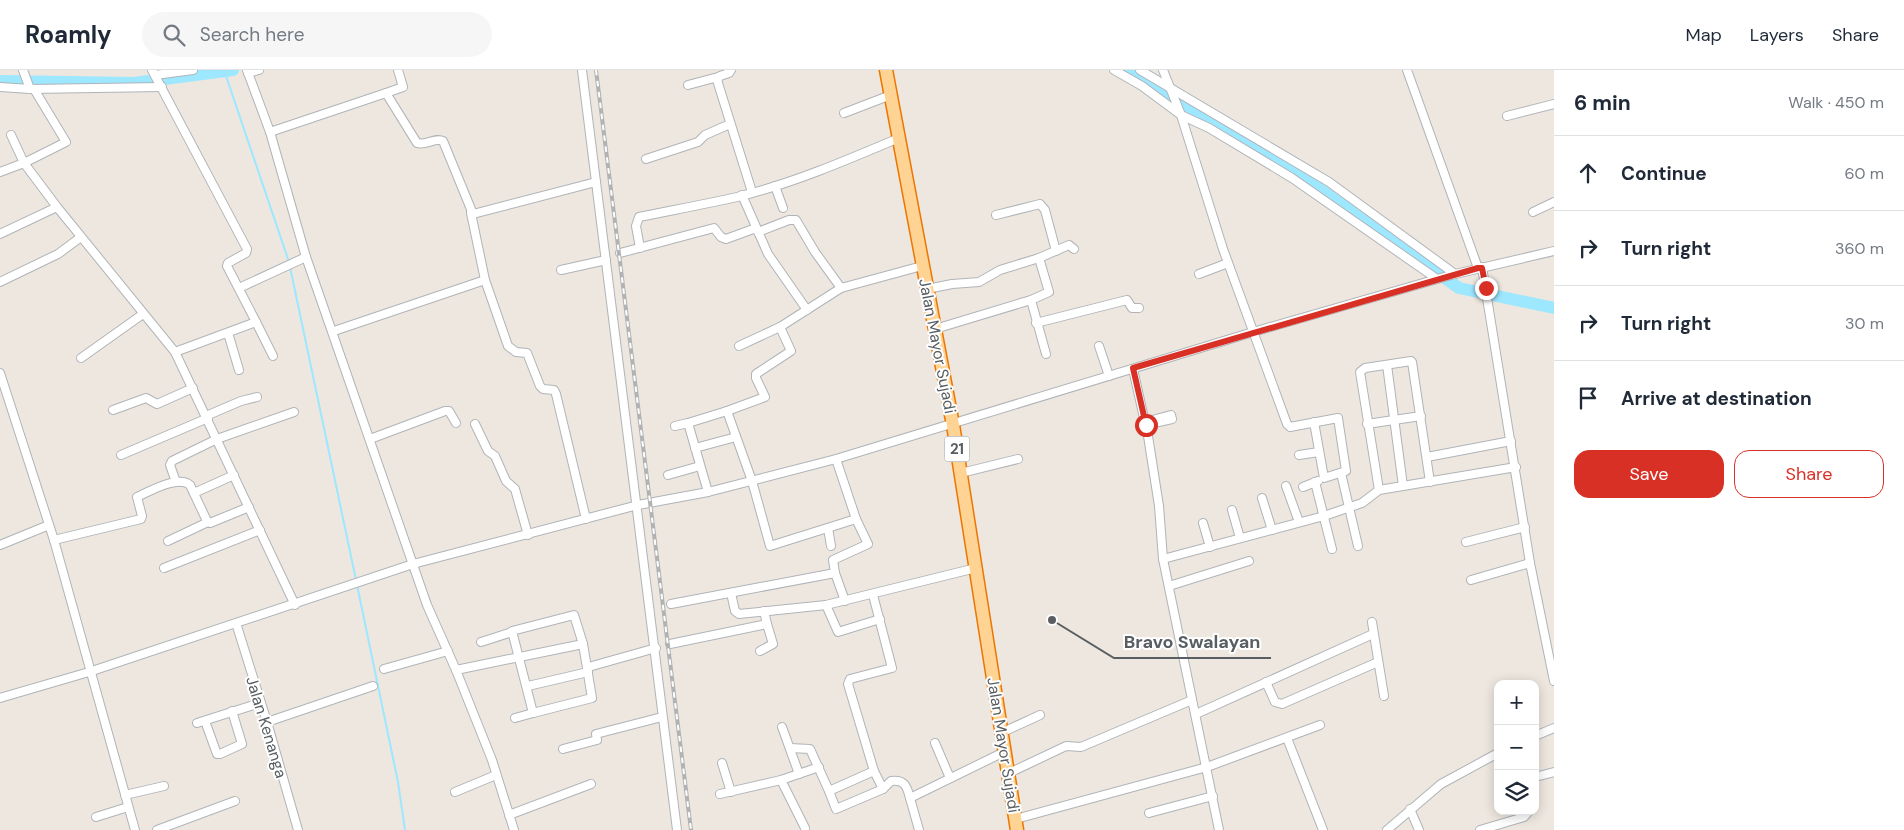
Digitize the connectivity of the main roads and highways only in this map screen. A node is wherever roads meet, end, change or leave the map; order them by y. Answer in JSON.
{"nodes":[{"id":1,"x":886,"y":70,"type":"edge"},
{"id":2,"x":1015,"y":826,"type":"edge"}],
"edges":[{"from":1,"to":2,"type":"highway","name":"Jalan Mayor Sujadi","number":"21"}]}
